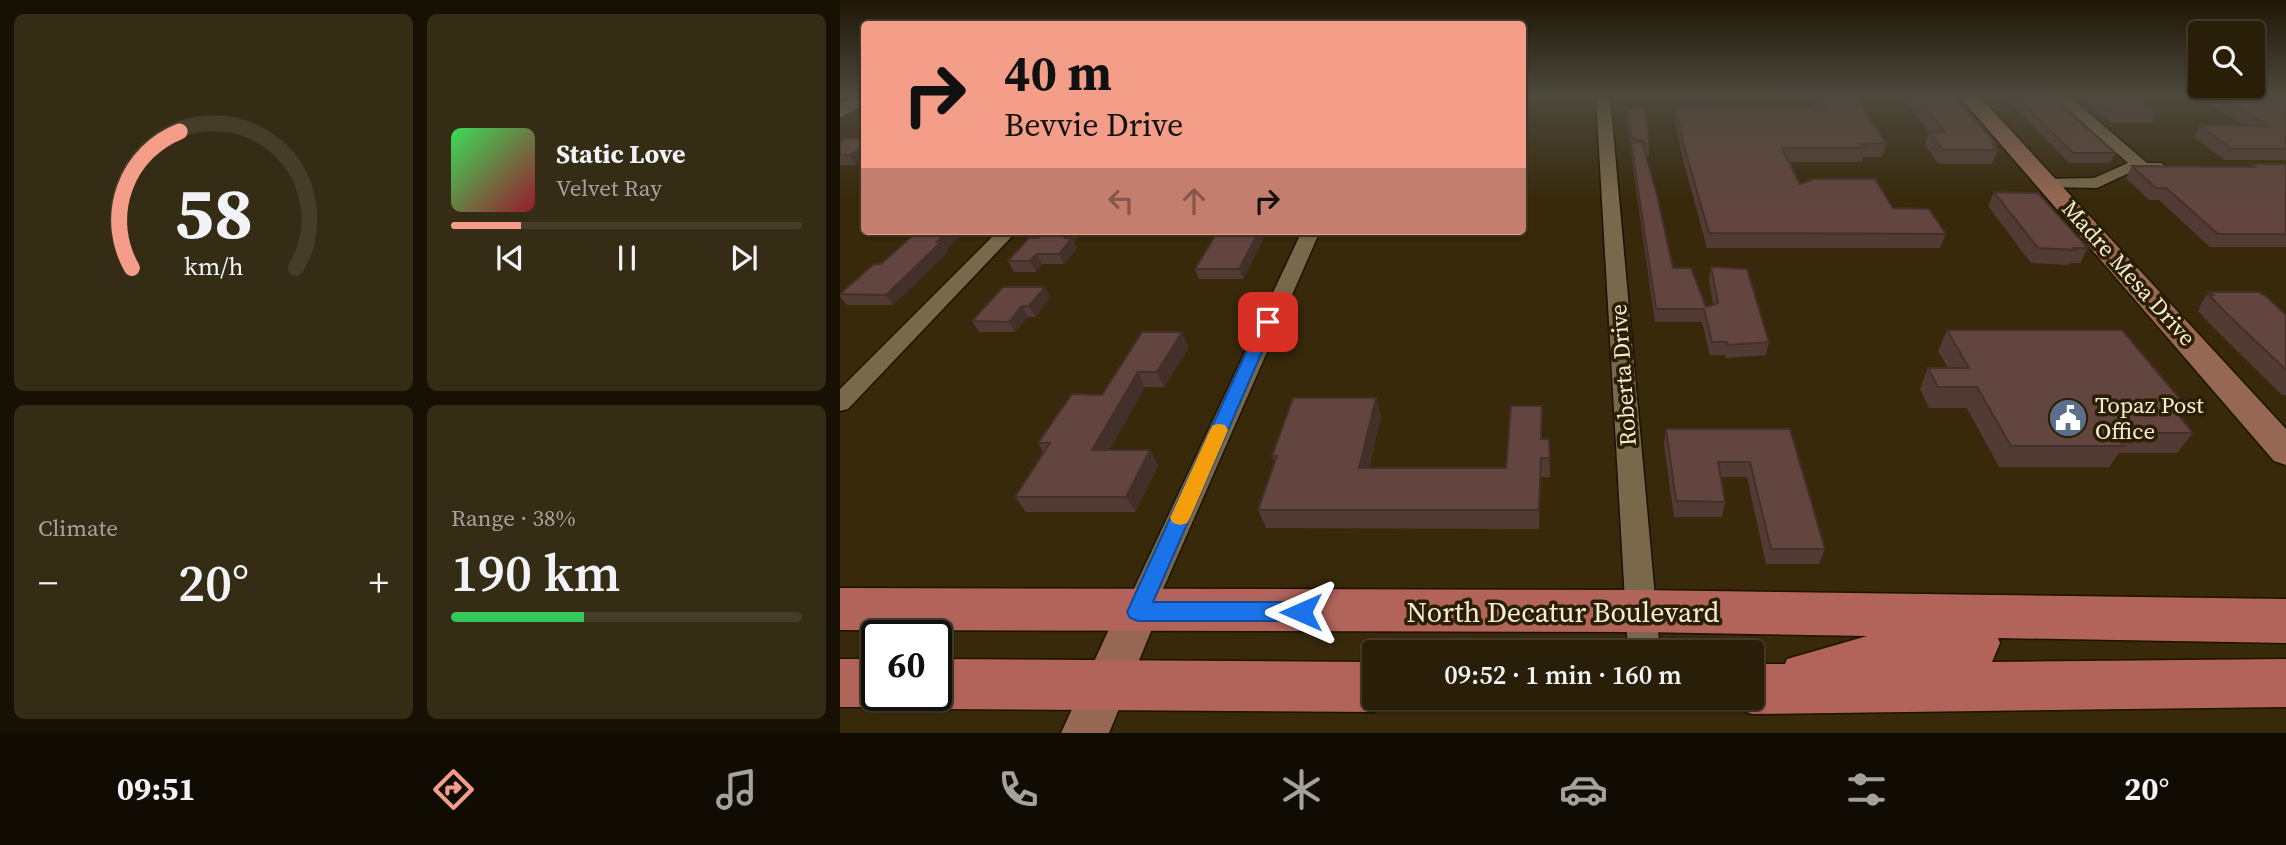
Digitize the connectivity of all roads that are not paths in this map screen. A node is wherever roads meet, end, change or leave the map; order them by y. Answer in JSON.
{"nodes":[{"id":1,"x":1605,"y":131,"type":"edge"},
{"id":2,"x":2001,"y":131,"type":"edge"},
{"id":3,"x":2101,"y":131,"type":"edge"},
{"id":4,"x":2143,"y":168,"type":"junction"},
{"id":5,"x":2182,"y":168,"type":"edge"},
{"id":6,"x":2049,"y":183,"type":"junction"},
{"id":7,"x":1005,"y":235,"type":"edge"},
{"id":8,"x":1309,"y":235,"type":"edge"},
{"id":9,"x":840,"y":403,"type":"edge"},
{"id":10,"x":2286,"y":452,"type":"edge"},
{"id":11,"x":840,"y":610,"type":"edge"},
{"id":12,"x":1138,"y":612,"type":"junction"},
{"id":13,"x":1966,"y":615,"type":"junction"},
{"id":14,"x":2286,"y":621,"type":"edge"},
{"id":15,"x":1642,"y":632,"type":"edge"},
{"id":16,"x":840,"y":683,"type":"edge"},
{"id":17,"x":861,"y":683,"type":"edge"},
{"id":18,"x":2286,"y":683,"type":"edge"},
{"id":19,"x":952,"y":684,"type":"edge"},
{"id":20,"x":1107,"y":685,"type":"junction"},
{"id":21,"x":1362,"y":687,"type":"edge"},
{"id":22,"x":1764,"y":687,"type":"edge"},
{"id":23,"x":1764,"y":689,"type":"edge"},
{"id":24,"x":1085,"y":733,"type":"edge"}],
"edges":[{"from":1,"to":15,"type":"street","name":"Roberta Drive"},
{"from":2,"to":6,"type":"street","name":"Madre Mesa Drive"},
{"from":3,"to":4,"type":"street"},
{"from":4,"to":5,"type":"street"},
{"from":4,"to":6,"type":"street"},
{"from":6,"to":10,"type":"street","name":"Madre Mesa Drive"},
{"from":7,"to":9,"type":"street"},
{"from":8,"to":12,"type":"street"},
{"from":11,"to":12,"type":"main road","name":"North Decatur Boulevard"},
{"from":12,"to":15,"type":"main road","name":"North Decatur Boulevard"},
{"from":12,"to":20,"type":"street"},
{"from":13,"to":14,"type":"main road","name":"North Decatur Boulevard"},
{"from":13,"to":15,"type":"main road","name":"North Decatur Boulevard"},
{"from":13,"to":22,"type":"main road"},
{"from":16,"to":17,"type":"main road"},
{"from":18,"to":23,"type":"main road"},
{"from":19,"to":20,"type":"main road"},
{"from":20,"to":21,"type":"main road"},
{"from":20,"to":24,"type":"street"}]}
